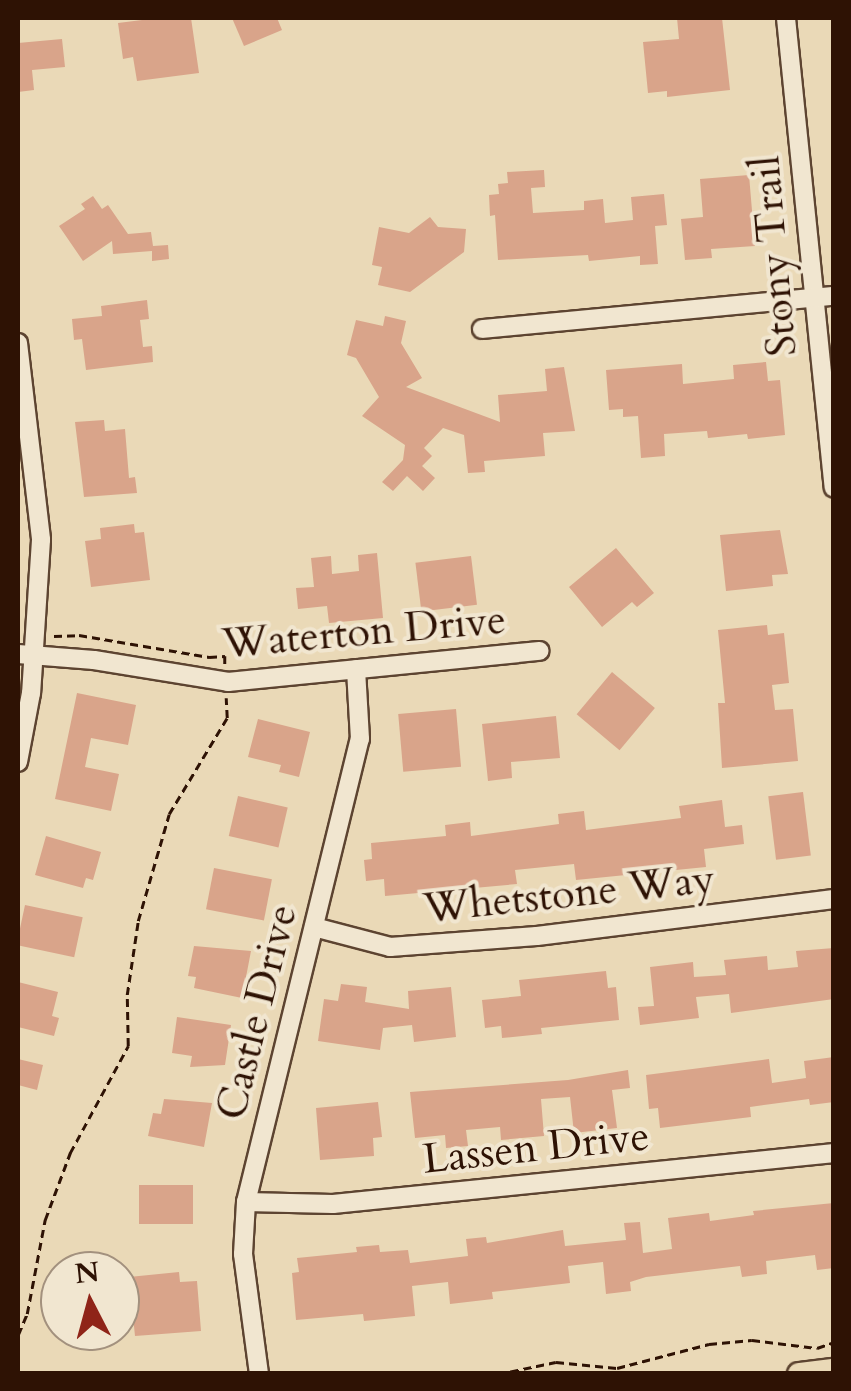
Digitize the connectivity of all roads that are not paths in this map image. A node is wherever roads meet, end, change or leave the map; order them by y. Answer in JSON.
{"nodes":[{"id":1,"x":786,"y":18,"type":"edge"},
{"id":2,"x":834,"y":296,"type":"edge"},
{"id":3,"x":814,"y":298,"type":"junction"},
{"id":4,"x":482,"y":329,"type":"dead end"},
{"id":5,"x":18,"y":343,"type":"edge"},
{"id":6,"x":834,"y":488,"type":"edge"},
{"id":7,"x":29,"y":648,"type":"edge"},
{"id":8,"x":540,"y":651,"type":"dead end"},
{"id":9,"x":356,"y":669,"type":"junction"},
{"id":10,"x":18,"y":762,"type":"edge"},
{"id":11,"x":834,"y":899,"type":"edge"},
{"id":12,"x":314,"y":927,"type":"junction"},
{"id":13,"x":834,"y":1153,"type":"edge"},
{"id":14,"x":246,"y":1202,"type":"junction"},
{"id":15,"x":834,"y":1370,"type":"edge"},
{"id":16,"x":259,"y":1374,"type":"edge"},
{"id":17,"x":799,"y":1374,"type":"edge"}],
"edges":[{"from":1,"to":3,"type":"street","name":"Stony Trail"},
{"from":2,"to":3,"type":"street"},
{"from":3,"to":4,"type":"street"},
{"from":3,"to":6,"type":"street","name":"Stony Trail"},
{"from":5,"to":7,"type":"street"},
{"from":7,"to":9,"type":"street","name":"Waterton Drive"},
{"from":7,"to":10,"type":"street"},
{"from":8,"to":9,"type":"street","name":"Waterton Drive"},
{"from":9,"to":12,"type":"street","name":"Castle Drive"},
{"from":11,"to":12,"type":"street","name":"Whetstone Way"},
{"from":12,"to":14,"type":"street","name":"Castle Drive"},
{"from":13,"to":14,"type":"street","name":"Lassen Drive"},
{"from":14,"to":16,"type":"street","name":"Castle Drive"},
{"from":15,"to":17,"type":"main road"}]}
